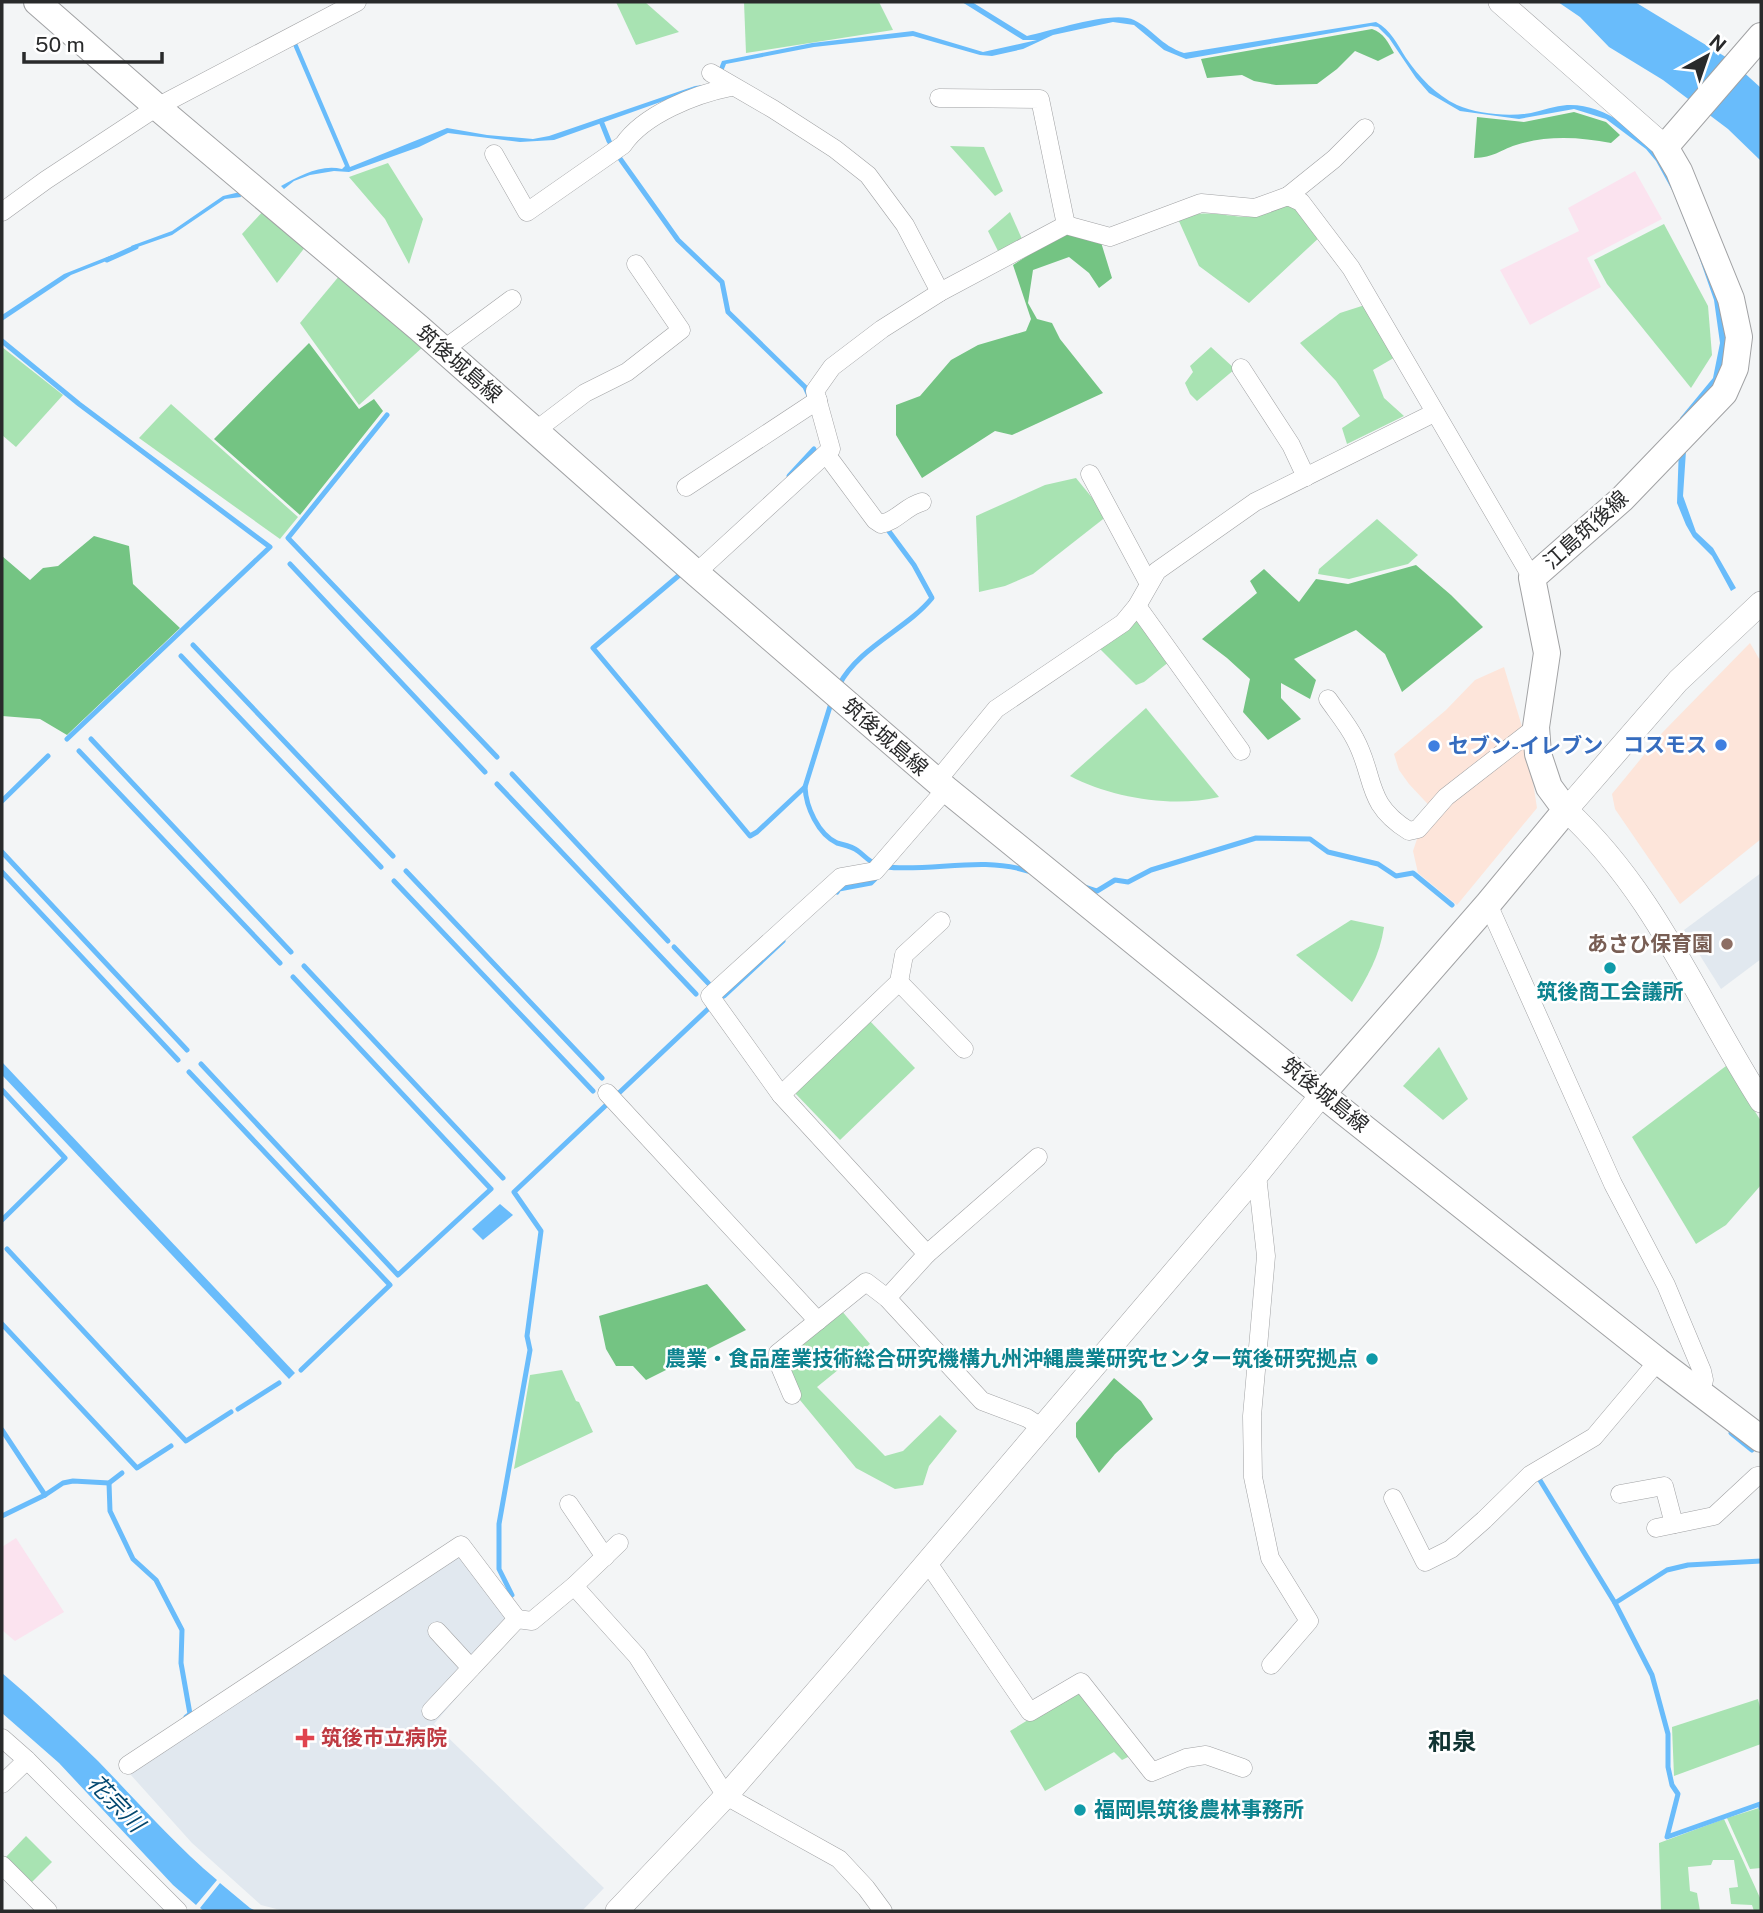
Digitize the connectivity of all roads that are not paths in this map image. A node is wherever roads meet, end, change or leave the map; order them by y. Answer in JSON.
{"nodes":[{"id":1,"x":37,"y":2,"type":"edge"},
{"id":2,"x":357,"y":2,"type":"edge"},
{"id":3,"x":1500,"y":2,"type":"edge"},
{"id":4,"x":1755,"y":49,"type":"edge"},
{"id":5,"x":711,"y":73,"type":"dead end"},
{"id":6,"x":731,"y":87,"type":"junction"},
{"id":7,"x":939,"y":97,"type":"dead end"},
{"id":8,"x":157,"y":107,"type":"junction"},
{"id":9,"x":1365,"y":128,"type":"dead end"},
{"id":10,"x":1665,"y":147,"type":"junction"},
{"id":11,"x":494,"y":154,"type":"dead end"},
{"id":12,"x":1288,"y":196,"type":"junction"},
{"id":13,"x":2,"y":212,"type":"edge"},
{"id":14,"x":1066,"y":225,"type":"junction"},
{"id":15,"x":636,"y":264,"type":"dead end"},
{"id":16,"x":940,"y":292,"type":"junction"},
{"id":17,"x":512,"y":299,"type":"dead end"},
{"id":18,"x":443,"y":350,"type":"junction"},
{"id":19,"x":1241,"y":368,"type":"dead end"},
{"id":20,"x":818,"y":400,"type":"junction"},
{"id":21,"x":1434,"y":413,"type":"junction"},
{"id":22,"x":535,"y":431,"type":"junction"},
{"id":23,"x":826,"y":454,"type":"junction"},
{"id":24,"x":1090,"y":474,"type":"dead end"},
{"id":25,"x":1306,"y":477,"type":"junction"},
{"id":26,"x":686,"y":487,"type":"dead end"},
{"id":27,"x":922,"y":502,"type":"dead end"},
{"id":28,"x":696,"y":573,"type":"junction"},
{"id":29,"x":1532,"y":578,"type":"junction"},
{"id":30,"x":1149,"y":584,"type":"junction"},
{"id":31,"x":1761,"y":603,"type":"edge"},
{"id":32,"x":1137,"y":606,"type":"junction"},
{"id":33,"x":1328,"y":699,"type":"dead end"},
{"id":34,"x":1536,"y":727,"type":"junction"},
{"id":35,"x":1241,"y":751,"type":"dead end"},
{"id":36,"x":941,"y":785,"type":"junction"},
{"id":37,"x":1566,"y":810,"type":"junction"},
{"id":38,"x":1489,"y":904,"type":"junction"},
{"id":39,"x":941,"y":921,"type":"dead end"},
{"id":40,"x":899,"y":982,"type":"junction"},
{"id":41,"x":964,"y":1049,"type":"dead end"},
{"id":42,"x":607,"y":1093,"type":"dead end"},
{"id":43,"x":1323,"y":1094,"type":"junction"},
{"id":44,"x":782,"y":1096,"type":"junction"},
{"id":45,"x":1761,"y":1101,"type":"edge"},
{"id":46,"x":1038,"y":1157,"type":"dead end"},
{"id":47,"x":1257,"y":1175,"type":"junction"},
{"id":48,"x":927,"y":1254,"type":"junction"},
{"id":49,"x":887,"y":1298,"type":"junction"},
{"id":50,"x":818,"y":1321,"type":"junction"},
{"id":51,"x":1658,"y":1361,"type":"junction"},
{"id":52,"x":1700,"y":1394,"type":"junction"},
{"id":53,"x":792,"y":1395,"type":"dead end"},
{"id":54,"x":1041,"y":1427,"type":"junction"},
{"id":55,"x":1761,"y":1439,"type":"edge"},
{"id":56,"x":1761,"y":1476,"type":"edge"},
{"id":57,"x":1620,"y":1494,"type":"dead end"},
{"id":58,"x":1393,"y":1498,"type":"dead end"},
{"id":59,"x":569,"y":1504,"type":"dead end"},
{"id":60,"x":620,"y":1543,"type":"dead end"},
{"id":61,"x":605,"y":1557,"type":"junction"},
{"id":62,"x":929,"y":1563,"type":"junction"},
{"id":63,"x":574,"y":1586,"type":"junction"},
{"id":64,"x":517,"y":1619,"type":"junction"},
{"id":65,"x":437,"y":1631,"type":"dead end"},
{"id":66,"x":1271,"y":1665,"type":"dead end"},
{"id":67,"x":471,"y":1668,"type":"junction"},
{"id":68,"x":431,"y":1711,"type":"dead end"},
{"id":69,"x":2,"y":1738,"type":"edge"},
{"id":70,"x":27,"y":1760,"type":"junction"},
{"id":71,"x":128,"y":1765,"type":"dead end"},
{"id":72,"x":1243,"y":1768,"type":"dead end"},
{"id":73,"x":2,"y":1784,"type":"edge"},
{"id":74,"x":726,"y":1796,"type":"junction"},
{"id":75,"x":2,"y":1865,"type":"edge"},
{"id":76,"x":47,"y":1911,"type":"edge"},
{"id":77,"x":178,"y":1911,"type":"edge"},
{"id":78,"x":617,"y":1911,"type":"edge"},
{"id":79,"x":883,"y":1911,"type":"edge"}],
"edges":[{"from":1,"to":8,"type":"main road","name":"筑後城島線"},
{"from":2,"to":8,"type":"street"},
{"from":3,"to":10,"type":"street"},
{"from":4,"to":10,"type":"main road"},
{"from":5,"to":6,"type":"street"},
{"from":6,"to":11,"type":"street"},
{"from":6,"to":16,"type":"street"},
{"from":7,"to":14,"type":"street"},
{"from":8,"to":13,"type":"street"},
{"from":8,"to":18,"type":"main road","name":"筑後城島線"},
{"from":9,"to":12,"type":"street"},
{"from":10,"to":29,"type":"main road","name":"江島筑後線"},
{"from":12,"to":14,"type":"street"},
{"from":12,"to":21,"type":"street"},
{"from":14,"to":16,"type":"street"},
{"from":15,"to":22,"type":"street"},
{"from":16,"to":20,"type":"street"},
{"from":17,"to":18,"type":"street"},
{"from":18,"to":22,"type":"main road","name":"筑後城島線"},
{"from":19,"to":25,"type":"street"},
{"from":20,"to":23,"type":"street"},
{"from":20,"to":26,"type":"street"},
{"from":21,"to":25,"type":"street"},
{"from":21,"to":29,"type":"street"},
{"from":22,"to":28,"type":"main road","name":"筑後城島線"},
{"from":23,"to":27,"type":"street"},
{"from":23,"to":28,"type":"street"},
{"from":24,"to":30,"type":"street"},
{"from":25,"to":30,"type":"street"},
{"from":28,"to":36,"type":"main road","name":"筑後城島線"},
{"from":29,"to":34,"type":"main road","name":"江島筑後線"},
{"from":30,"to":32,"type":"street"},
{"from":31,"to":37,"type":"street"},
{"from":32,"to":35,"type":"street"},
{"from":32,"to":36,"type":"street"},
{"from":33,"to":34,"type":"street"},
{"from":34,"to":37,"type":"main road","name":"江島筑後線"},
{"from":36,"to":43,"type":"main road","name":"筑後城島線"},
{"from":36,"to":44,"type":"street"},
{"from":37,"to":38,"type":"main road"},
{"from":37,"to":45,"type":"street"},
{"from":38,"to":43,"type":"main road"},
{"from":38,"to":52,"type":"street"},
{"from":39,"to":40,"type":"street"},
{"from":40,"to":41,"type":"street"},
{"from":40,"to":44,"type":"street"},
{"from":42,"to":50,"type":"street"},
{"from":43,"to":47,"type":"street"},
{"from":43,"to":51,"type":"main road","name":"筑後城島線"},
{"from":44,"to":48,"type":"street"},
{"from":46,"to":48,"type":"street"},
{"from":47,"to":54,"type":"street"},
{"from":47,"to":66,"type":"street"},
{"from":48,"to":49,"type":"street"},
{"from":49,"to":50,"type":"street"},
{"from":49,"to":54,"type":"street"},
{"from":50,"to":53,"type":"street"},
{"from":51,"to":52,"type":"main road","name":"筑後城島線"},
{"from":51,"to":58,"type":"street"},
{"from":52,"to":55,"type":"main road","name":"筑後城島線"},
{"from":54,"to":62,"type":"street"},
{"from":56,"to":57,"type":"street"},
{"from":59,"to":61,"type":"street"},
{"from":60,"to":61,"type":"street"},
{"from":61,"to":63,"type":"street"},
{"from":62,"to":72,"type":"street"},
{"from":62,"to":74,"type":"street"},
{"from":63,"to":64,"type":"street"},
{"from":63,"to":74,"type":"street"},
{"from":64,"to":67,"type":"street"},
{"from":64,"to":71,"type":"street"},
{"from":65,"to":67,"type":"street"},
{"from":67,"to":68,"type":"street"},
{"from":69,"to":70,"type":"street"},
{"from":70,"to":73,"type":"street"},
{"from":70,"to":77,"type":"street"},
{"from":74,"to":78,"type":"street"},
{"from":74,"to":79,"type":"street"},
{"from":75,"to":76,"type":"street"}]}
